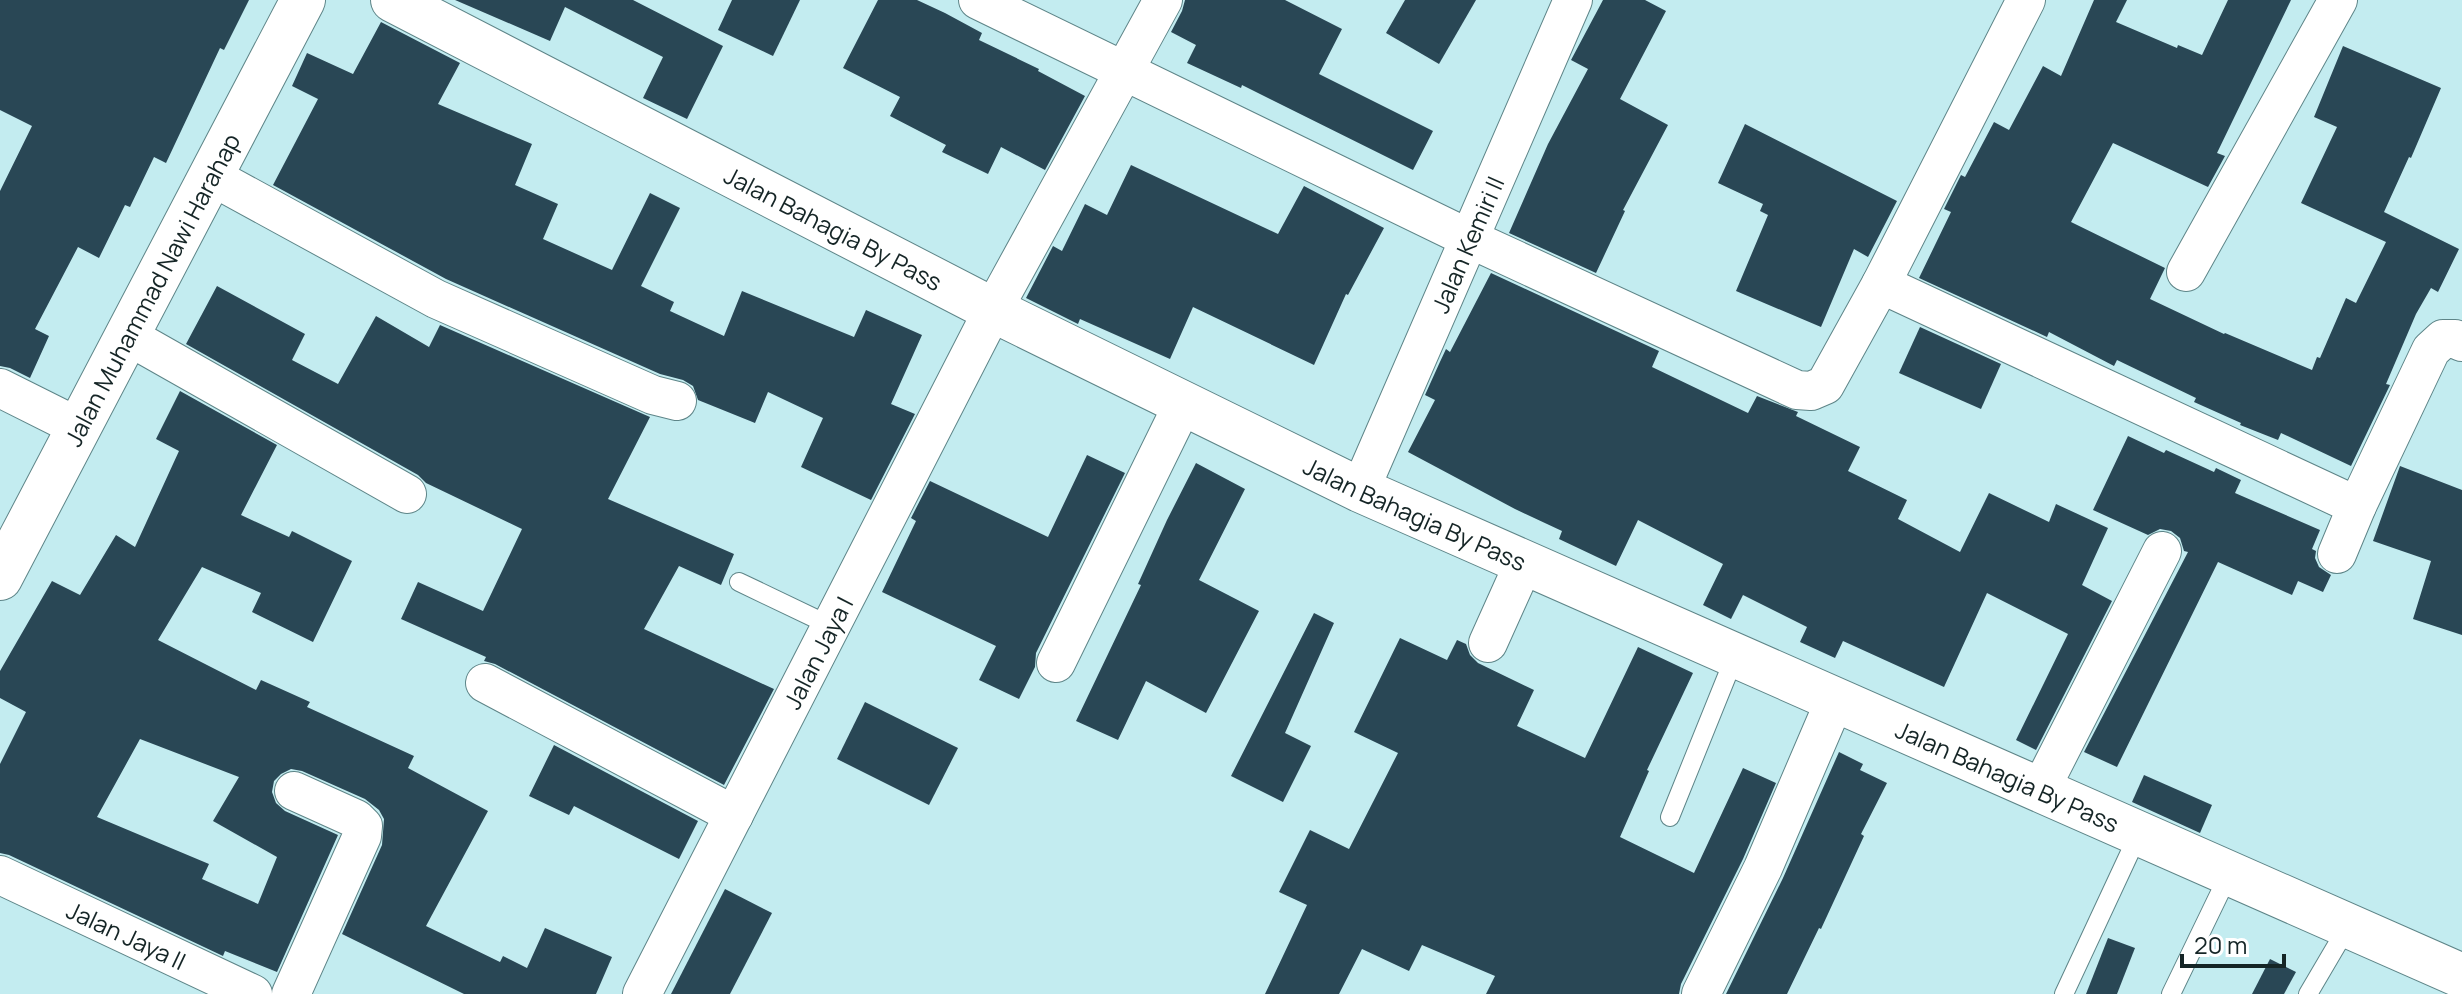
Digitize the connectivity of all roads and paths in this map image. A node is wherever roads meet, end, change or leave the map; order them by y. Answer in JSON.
{"nodes":[{"id":1,"x":303,"y":0,"type":"edge"},
{"id":2,"x":393,"y":0,"type":"edge"},
{"id":3,"x":978,"y":0,"type":"edge"},
{"id":4,"x":1163,"y":0,"type":"edge"},
{"id":5,"x":1573,"y":0,"type":"edge"},
{"id":6,"x":2026,"y":0,"type":"edge"},
{"id":7,"x":2338,"y":0,"type":"edge"},
{"id":8,"x":1125,"y":72,"type":"junction"},
{"id":9,"x":211,"y":176,"type":"junction"},
{"id":10,"x":1468,"y":238,"type":"junction"},
{"id":11,"x":2186,"y":272,"type":"dead end"},
{"id":12,"x":1881,"y":284,"type":"junction"},
{"id":13,"x":993,"y":310,"type":"junction"},
{"id":14,"x":128,"y":336,"type":"junction"},
{"id":15,"x":2462,"y":342,"type":"edge"},
{"id":16,"x":0,"y":388,"type":"edge"},
{"id":17,"x":677,"y":401,"type":"dead end"},
{"id":18,"x":1183,"y":404,"type":"junction"},
{"id":19,"x":80,"y":428,"type":"junction"},
{"id":20,"x":1360,"y":490,"type":"junction"},
{"id":21,"x":407,"y":494,"type":"dead end"},
{"id":22,"x":2357,"y":506,"type":"junction"},
{"id":23,"x":2162,"y":551,"type":"dead end"},
{"id":24,"x":2337,"y":554,"type":"dead end"},
{"id":25,"x":1524,"y":563,"type":"junction"},
{"id":26,"x":0,"y":578,"type":"edge"},
{"id":27,"x":739,"y":582,"type":"dead end"},
{"id":28,"x":831,"y":626,"type":"junction"},
{"id":29,"x":1488,"y":643,"type":"dead end"},
{"id":30,"x":1735,"y":656,"type":"junction"},
{"id":31,"x":1056,"y":663,"type":"dead end"},
{"id":32,"x":485,"y":683,"type":"dead end"},
{"id":33,"x":1835,"y":700,"type":"junction"},
{"id":34,"x":2040,"y":790,"type":"junction"},
{"id":35,"x":294,"y":791,"type":"dead end"},
{"id":36,"x":734,"y":815,"type":"junction"},
{"id":37,"x":1670,"y":817,"type":"dead end"},
{"id":38,"x":2139,"y":833,"type":"junction"},
{"id":39,"x":2229,"y":874,"type":"junction"},
{"id":40,"x":0,"y":875,"type":"edge"},
{"id":41,"x":2348,"y":926,"type":"junction"},
{"id":42,"x":2462,"y":976,"type":"edge"},
{"id":43,"x":253,"y":994,"type":"edge"},
{"id":44,"x":291,"y":994,"type":"edge"},
{"id":45,"x":642,"y":994,"type":"edge"},
{"id":46,"x":1701,"y":994,"type":"edge"},
{"id":47,"x":2064,"y":994,"type":"edge"},
{"id":48,"x":2171,"y":994,"type":"edge"},
{"id":49,"x":2308,"y":994,"type":"edge"}],
"edges":[{"from":1,"to":9,"type":"main road","name":"Jalan Muhammad Nawi Harahap"},
{"from":2,"to":13,"type":"main road","name":"Jalan Bahagia By Pass"},
{"from":3,"to":8,"type":"street"},
{"from":4,"to":8,"type":"street","name":"Jalan Jaya I"},
{"from":5,"to":10,"type":"street","name":"Jalan Kemiri II"},
{"from":6,"to":12,"type":"street"},
{"from":7,"to":11,"type":"street"},
{"from":8,"to":10,"type":"street"},
{"from":8,"to":13,"type":"street","name":"Jalan Jaya I"},
{"from":9,"to":14,"type":"main road","name":"Jalan Muhammad Nawi Harahap"},
{"from":9,"to":17,"type":"street"},
{"from":10,"to":12,"type":"street"},
{"from":10,"to":20,"type":"street","name":"Jalan Kemiri II"},
{"from":12,"to":22,"type":"street"},
{"from":13,"to":18,"type":"main road","name":"Jalan Bahagia By Pass"},
{"from":13,"to":28,"type":"street","name":"Jalan Jaya I"},
{"from":14,"to":19,"type":"main road","name":"Jalan Muhammad Nawi Harahap"},
{"from":14,"to":21,"type":"street"},
{"from":15,"to":22,"type":"street"},
{"from":16,"to":19,"type":"street"},
{"from":18,"to":20,"type":"main road","name":"Jalan Bahagia By Pass"},
{"from":18,"to":31,"type":"street"},
{"from":19,"to":26,"type":"main road","name":"Jalan Muhammad Nawi Harahap"},
{"from":20,"to":25,"type":"main road","name":"Jalan Bahagia By Pass"},
{"from":22,"to":24,"type":"street"},
{"from":23,"to":34,"type":"street"},
{"from":25,"to":29,"type":"street"},
{"from":25,"to":30,"type":"main road","name":"Jalan Bahagia By Pass"},
{"from":27,"to":28,"type":"lane"},
{"from":28,"to":36,"type":"street","name":"Jalan Jaya I"},
{"from":30,"to":33,"type":"main road","name":"Jalan Bahagia By Pass"},
{"from":30,"to":37,"type":"lane"},
{"from":32,"to":36,"type":"street"},
{"from":33,"to":34,"type":"main road","name":"Jalan Bahagia By Pass"},
{"from":33,"to":46,"type":"street"},
{"from":34,"to":38,"type":"main road","name":"Jalan Bahagia By Pass"},
{"from":35,"to":44,"type":"street"},
{"from":36,"to":45,"type":"street","name":"Jalan Jaya I"},
{"from":38,"to":39,"type":"main road","name":"Jalan Bahagia By Pass"},
{"from":38,"to":47,"type":"lane"},
{"from":39,"to":41,"type":"main road","name":"Jalan Bahagia By Pass"},
{"from":39,"to":48,"type":"lane"},
{"from":40,"to":43,"type":"street","name":"Jalan Jaya II"},
{"from":41,"to":42,"type":"main road","name":"Jalan Bahagia By Pass"},
{"from":41,"to":49,"type":"lane"}]}
